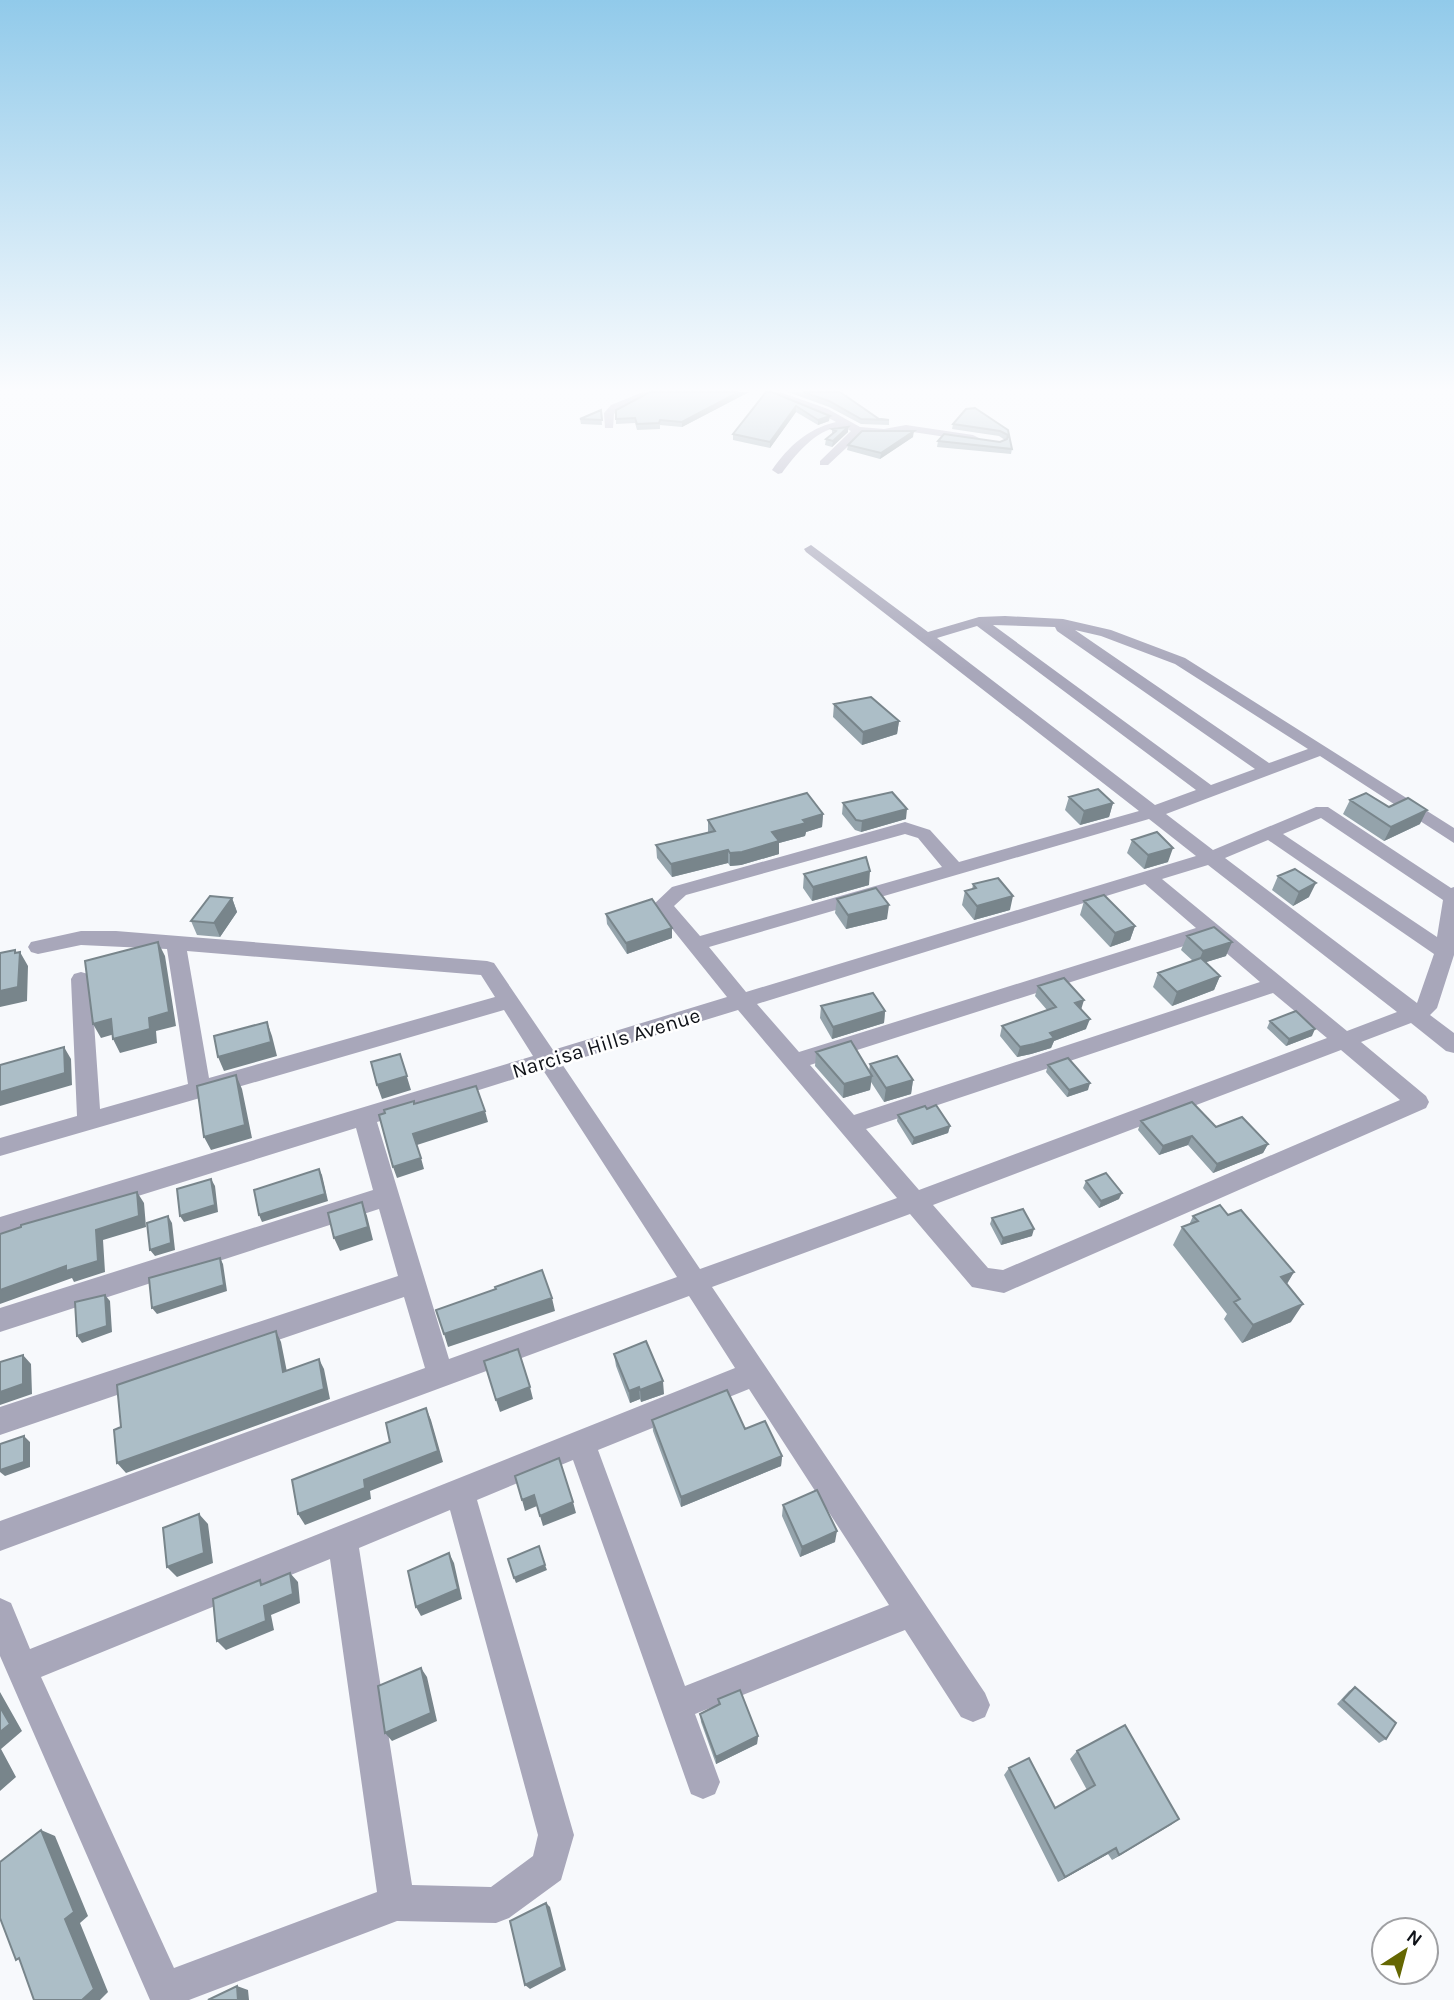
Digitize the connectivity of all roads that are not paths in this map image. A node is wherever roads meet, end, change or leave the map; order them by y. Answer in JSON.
{"nodes":[{"id":1,"x":811,"y":549,"type":"dead end"},
{"id":2,"x":979,"y":621,"type":"junction"},
{"id":3,"x":1055,"y":623,"type":"junction"},
{"id":4,"x":926,"y":637,"type":"junction"},
{"id":5,"x":1321,"y":750,"type":"junction"},
{"id":6,"x":1268,"y":770,"type":"junction"},
{"id":7,"x":1210,"y":792,"type":"junction"},
{"id":8,"x":1154,"y":813,"type":"junction"},
{"id":9,"x":1272,"y":834,"type":"junction"},
{"id":10,"x":1454,"y":837,"type":"edge"},
{"id":11,"x":1212,"y":857,"type":"junction"},
{"id":12,"x":955,"y":870,"type":"junction"},
{"id":13,"x":1148,"y":877,"type":"junction"},
{"id":14,"x":1454,"y":896,"type":"edge"},
{"id":15,"x":1212,"y":930,"type":"junction"},
{"id":16,"x":176,"y":942,"type":"junction"},
{"id":17,"x":697,"y":944,"type":"junction"},
{"id":18,"x":38,"y":947,"type":"dead end"},
{"id":19,"x":1445,"y":952,"type":"junction"},
{"id":20,"x":81,"y":979,"type":"dead end"},
{"id":21,"x":1276,"y":984,"type":"junction"},
{"id":22,"x":508,"y":1001,"type":"junction"},
{"id":23,"x":742,"y":1001,"type":"junction"},
{"id":24,"x":1414,"y":1014,"type":"junction"},
{"id":25,"x":1343,"y":1040,"type":"junction"},
{"id":26,"x":1454,"y":1045,"type":"edge"},
{"id":27,"x":547,"y":1061,"type":"junction"},
{"id":28,"x":794,"y":1062,"type":"junction"},
{"id":29,"x":200,"y":1090,"type":"junction"},
{"id":30,"x":364,"y":1117,"type":"junction"},
{"id":31,"x":89,"y":1121,"type":"junction"},
{"id":32,"x":848,"y":1126,"type":"junction"},
{"id":33,"x":0,"y":1147,"type":"edge"},
{"id":34,"x":387,"y":1196,"type":"junction"},
{"id":35,"x":914,"y":1202,"type":"junction"},
{"id":36,"x":0,"y":1228,"type":"edge"},
{"id":37,"x":692,"y":1282,"type":"junction"},
{"id":38,"x":413,"y":1283,"type":"junction"},
{"id":39,"x":0,"y":1320,"type":"edge"},
{"id":40,"x":440,"y":1374,"type":"junction"},
{"id":41,"x":753,"y":1374,"type":"junction"},
{"id":42,"x":0,"y":1421,"type":"edge"},
{"id":43,"x":581,"y":1443,"type":"junction"},
{"id":44,"x":460,"y":1492,"type":"junction"},
{"id":45,"x":0,"y":1536,"type":"edge"},
{"id":46,"x":342,"y":1539,"type":"junction"},
{"id":47,"x":913,"y":1611,"type":"junction"},
{"id":48,"x":0,"y":1614,"type":"edge"},
{"id":49,"x":21,"y":1669,"type":"junction"},
{"id":50,"x":973,"y":1705,"type":"dead end"},
{"id":51,"x":675,"y":1706,"type":"junction"},
{"id":52,"x":703,"y":1782,"type":"dead end"},
{"id":53,"x":397,"y":1903,"type":"junction"},
{"id":54,"x":167,"y":1995,"type":"edge"}],
"edges":[{"from":1,"to":4,"type":"street"},
{"from":2,"to":3,"type":"street"},
{"from":2,"to":4,"type":"street"},
{"from":2,"to":7,"type":"street"},
{"from":3,"to":5,"type":"street"},
{"from":3,"to":6,"type":"street"},
{"from":4,"to":8,"type":"street"},
{"from":5,"to":6,"type":"street"},
{"from":5,"to":10,"type":"street"},
{"from":6,"to":7,"type":"street"},
{"from":7,"to":8,"type":"street"},
{"from":8,"to":11,"type":"street"},
{"from":8,"to":12,"type":"street"},
{"from":9,"to":11,"type":"street","name":"Narcisa Hills Avenue"},
{"from":9,"to":14,"type":"street","name":"Narcisa Hills Avenue"},
{"from":9,"to":19,"type":"street"},
{"from":11,"to":13,"type":"street","name":"Narcisa Hills Avenue"},
{"from":11,"to":24,"type":"street"},
{"from":12,"to":17,"type":"street"},
{"from":12,"to":17,"type":"street"},
{"from":13,"to":15,"type":"street"},
{"from":13,"to":23,"type":"street","name":"Narcisa Hills Avenue"},
{"from":14,"to":19,"type":"street"},
{"from":15,"to":21,"type":"street"},
{"from":15,"to":28,"type":"street"},
{"from":16,"to":18,"type":"street"},
{"from":16,"to":22,"type":"street"},
{"from":16,"to":29,"type":"street"},
{"from":17,"to":23,"type":"street"},
{"from":19,"to":24,"type":"street"},
{"from":20,"to":31,"type":"street"},
{"from":21,"to":25,"type":"street"},
{"from":21,"to":32,"type":"street"},
{"from":22,"to":27,"type":"street"},
{"from":22,"to":29,"type":"street"},
{"from":23,"to":27,"type":"street","name":"Narcisa Hills Avenue"},
{"from":23,"to":28,"type":"street"},
{"from":24,"to":25,"type":"street"},
{"from":24,"to":26,"type":"street"},
{"from":25,"to":35,"type":"street"},
{"from":25,"to":35,"type":"street"},
{"from":27,"to":30,"type":"street","name":"Narcisa Hills Avenue"},
{"from":27,"to":37,"type":"street"},
{"from":28,"to":32,"type":"street"},
{"from":29,"to":31,"type":"street"},
{"from":30,"to":34,"type":"street"},
{"from":30,"to":36,"type":"street","name":"Narcisa Hills Avenue"},
{"from":31,"to":33,"type":"street"},
{"from":32,"to":35,"type":"street"},
{"from":34,"to":38,"type":"street"},
{"from":34,"to":39,"type":"street"},
{"from":35,"to":37,"type":"street"},
{"from":37,"to":40,"type":"street"},
{"from":37,"to":41,"type":"street"},
{"from":38,"to":40,"type":"street"},
{"from":38,"to":42,"type":"street"},
{"from":40,"to":45,"type":"street"},
{"from":41,"to":43,"type":"street"},
{"from":41,"to":47,"type":"street"},
{"from":43,"to":44,"type":"street"},
{"from":43,"to":51,"type":"street"},
{"from":44,"to":46,"type":"street"},
{"from":44,"to":53,"type":"street"},
{"from":46,"to":49,"type":"street"},
{"from":46,"to":53,"type":"street"},
{"from":47,"to":50,"type":"street"},
{"from":47,"to":51,"type":"street"},
{"from":48,"to":49,"type":"street"},
{"from":49,"to":54,"type":"street"},
{"from":51,"to":52,"type":"street"},
{"from":53,"to":54,"type":"street"}]}
